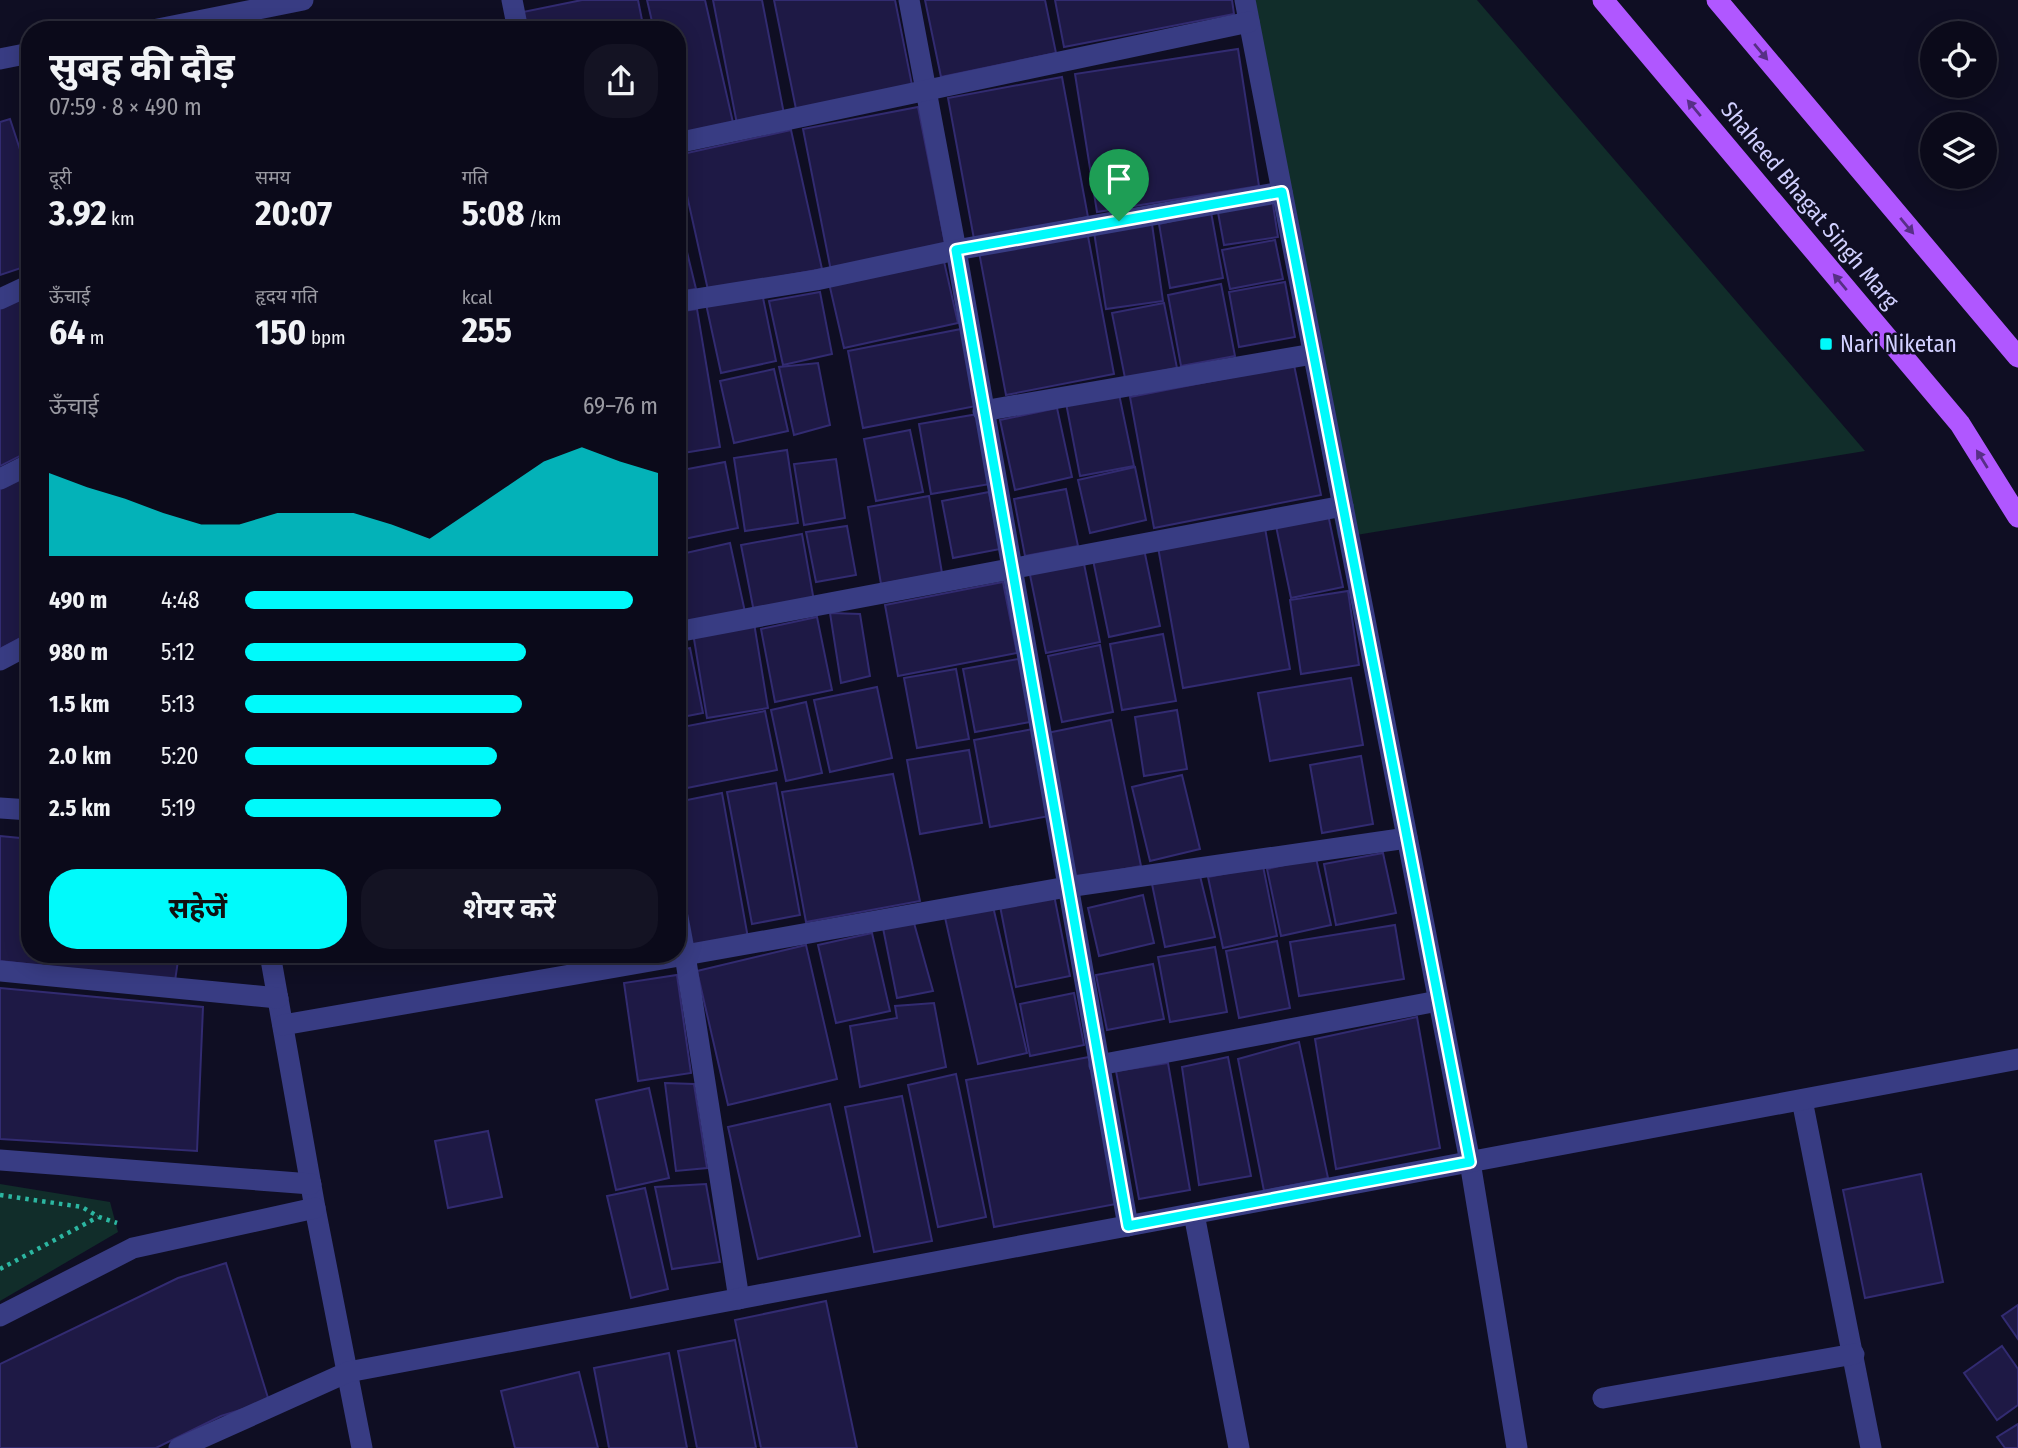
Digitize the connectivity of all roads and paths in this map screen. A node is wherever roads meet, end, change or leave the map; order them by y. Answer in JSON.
{"nodes":[{"id":1,"x":303,"y":0,"type":"edge"},
{"id":2,"x":512,"y":0,"type":"edge"},
{"id":3,"x":909,"y":0,"type":"edge"},
{"id":4,"x":1245,"y":0,"type":"edge"},
{"id":5,"x":1603,"y":0,"type":"edge"},
{"id":6,"x":1717,"y":0,"type":"edge"},
{"id":7,"x":198,"y":21,"type":"edge"},
{"id":8,"x":516,"y":21,"type":"edge"},
{"id":9,"x":1249,"y":22,"type":"junction"},
{"id":10,"x":21,"y":55,"type":"edge"},
{"id":11,"x":0,"y":59,"type":"edge"},
{"id":12,"x":925,"y":90,"type":"junction"},
{"id":13,"x":686,"y":141,"type":"edge"},
{"id":14,"x":1282,"y":192,"type":"junction"},
{"id":15,"x":956,"y":250,"type":"junction"},
{"id":16,"x":21,"y":289,"type":"edge"},
{"id":17,"x":0,"y":299,"type":"edge"},
{"id":18,"x":686,"y":302,"type":"edge"},
{"id":19,"x":1313,"y":354,"type":"junction"},
{"id":20,"x":2018,"y":357,"type":"edge"},
{"id":21,"x":983,"y":411,"type":"junction"},
{"id":22,"x":21,"y":468,"type":"edge"},
{"id":23,"x":0,"y":479,"type":"edge"},
{"id":24,"x":1343,"y":506,"type":"junction"},
{"id":25,"x":2018,"y":517,"type":"edge"},
{"id":26,"x":1011,"y":569,"type":"junction"},
{"id":27,"x":686,"y":630,"type":"edge"},
{"id":28,"x":21,"y":649,"type":"edge"},
{"id":29,"x":0,"y":660,"type":"edge"},
{"id":30,"x":0,"y":808,"type":"edge"},
{"id":31,"x":21,"y":809,"type":"edge"},
{"id":32,"x":1407,"y":838,"type":"junction"},
{"id":33,"x":1067,"y":887,"type":"junction"},
{"id":34,"x":686,"y":956,"type":"edge"},
{"id":35,"x":686,"y":962,"type":"edge"},
{"id":36,"x":272,"y":963,"type":"edge"},
{"id":37,"x":644,"y":963,"type":"edge"},
{"id":38,"x":0,"y":971,"type":"edge"},
{"id":39,"x":278,"y":998,"type":"junction"},
{"id":40,"x":1438,"y":1001,"type":"junction"},
{"id":41,"x":283,"y":1025,"type":"junction"},
{"id":42,"x":2018,"y":1059,"type":"edge"},
{"id":43,"x":1099,"y":1065,"type":"junction"},
{"id":44,"x":1802,"y":1100,"type":"junction"},
{"id":45,"x":0,"y":1160,"type":"edge"},
{"id":46,"x":1470,"y":1162,"type":"junction"},
{"id":47,"x":311,"y":1184,"type":"junction"},
{"id":48,"x":0,"y":1195,"type":"edge"},
{"id":49,"x":315,"y":1208,"type":"junction"},
{"id":50,"x":1195,"y":1214,"type":"junction"},
{"id":51,"x":1128,"y":1226,"type":"junction"},
{"id":52,"x":0,"y":1269,"type":"edge"},
{"id":53,"x":739,"y":1299,"type":"junction"},
{"id":54,"x":0,"y":1316,"type":"edge"},
{"id":55,"x":1854,"y":1354,"type":"junction"},
{"id":56,"x":348,"y":1372,"type":"junction"},
{"id":57,"x":1602,"y":1398,"type":"dead end"},
{"id":58,"x":179,"y":1448,"type":"edge"},
{"id":59,"x":362,"y":1448,"type":"edge"},
{"id":60,"x":1239,"y":1448,"type":"edge"},
{"id":61,"x":1517,"y":1448,"type":"edge"},
{"id":62,"x":1871,"y":1448,"type":"edge"}],
"edges":[{"from":1,"to":7,"type":"street"},
{"from":2,"to":8,"type":"street"},
{"from":3,"to":12,"type":"street"},
{"from":4,"to":9,"type":"street"},
{"from":25,"to":5,"type":"main road","name":"Shaheed Bhagat Singh Marg","one_way":true},
{"from":6,"to":20,"type":"main road","one_way":true},
{"from":9,"to":12,"type":"street"},
{"from":9,"to":14,"type":"street"},
{"from":10,"to":11,"type":"street"},
{"from":12,"to":13,"type":"street"},
{"from":12,"to":15,"type":"street"},
{"from":14,"to":15,"type":"street"},
{"from":14,"to":19,"type":"street"},
{"from":15,"to":18,"type":"street"},
{"from":15,"to":21,"type":"street"},
{"from":16,"to":17,"type":"street"},
{"from":19,"to":21,"type":"street"},
{"from":19,"to":24,"type":"street"},
{"from":21,"to":26,"type":"street"},
{"from":22,"to":23,"type":"street"},
{"from":24,"to":26,"type":"street"},
{"from":24,"to":32,"type":"street"},
{"from":26,"to":27,"type":"street"},
{"from":26,"to":33,"type":"street"},
{"from":28,"to":29,"type":"street"},
{"from":30,"to":31,"type":"street"},
{"from":32,"to":33,"type":"street"},
{"from":32,"to":40,"type":"street"},
{"from":33,"to":34,"type":"street"},
{"from":33,"to":43,"type":"street"},
{"from":35,"to":53,"type":"street"},
{"from":36,"to":39,"type":"street"},
{"from":37,"to":41,"type":"street"},
{"from":38,"to":39,"type":"street"},
{"from":39,"to":41,"type":"street"},
{"from":40,"to":43,"type":"street"},
{"from":40,"to":46,"type":"street"},
{"from":41,"to":47,"type":"street"},
{"from":42,"to":44,"type":"street"},
{"from":43,"to":51,"type":"street"},
{"from":44,"to":46,"type":"street"},
{"from":44,"to":55,"type":"street"},
{"from":45,"to":47,"type":"street"},
{"from":46,"to":50,"type":"street"},
{"from":46,"to":61,"type":"street"},
{"from":47,"to":49,"type":"street"},
{"from":48,"to":52,"type":"path"},
{"from":49,"to":54,"type":"street"},
{"from":49,"to":56,"type":"street"},
{"from":50,"to":51,"type":"street"},
{"from":50,"to":60,"type":"street"},
{"from":51,"to":53,"type":"street"},
{"from":53,"to":56,"type":"street"},
{"from":55,"to":57,"type":"street"},
{"from":55,"to":62,"type":"street"},
{"from":56,"to":58,"type":"street"},
{"from":56,"to":59,"type":"street"}]}
